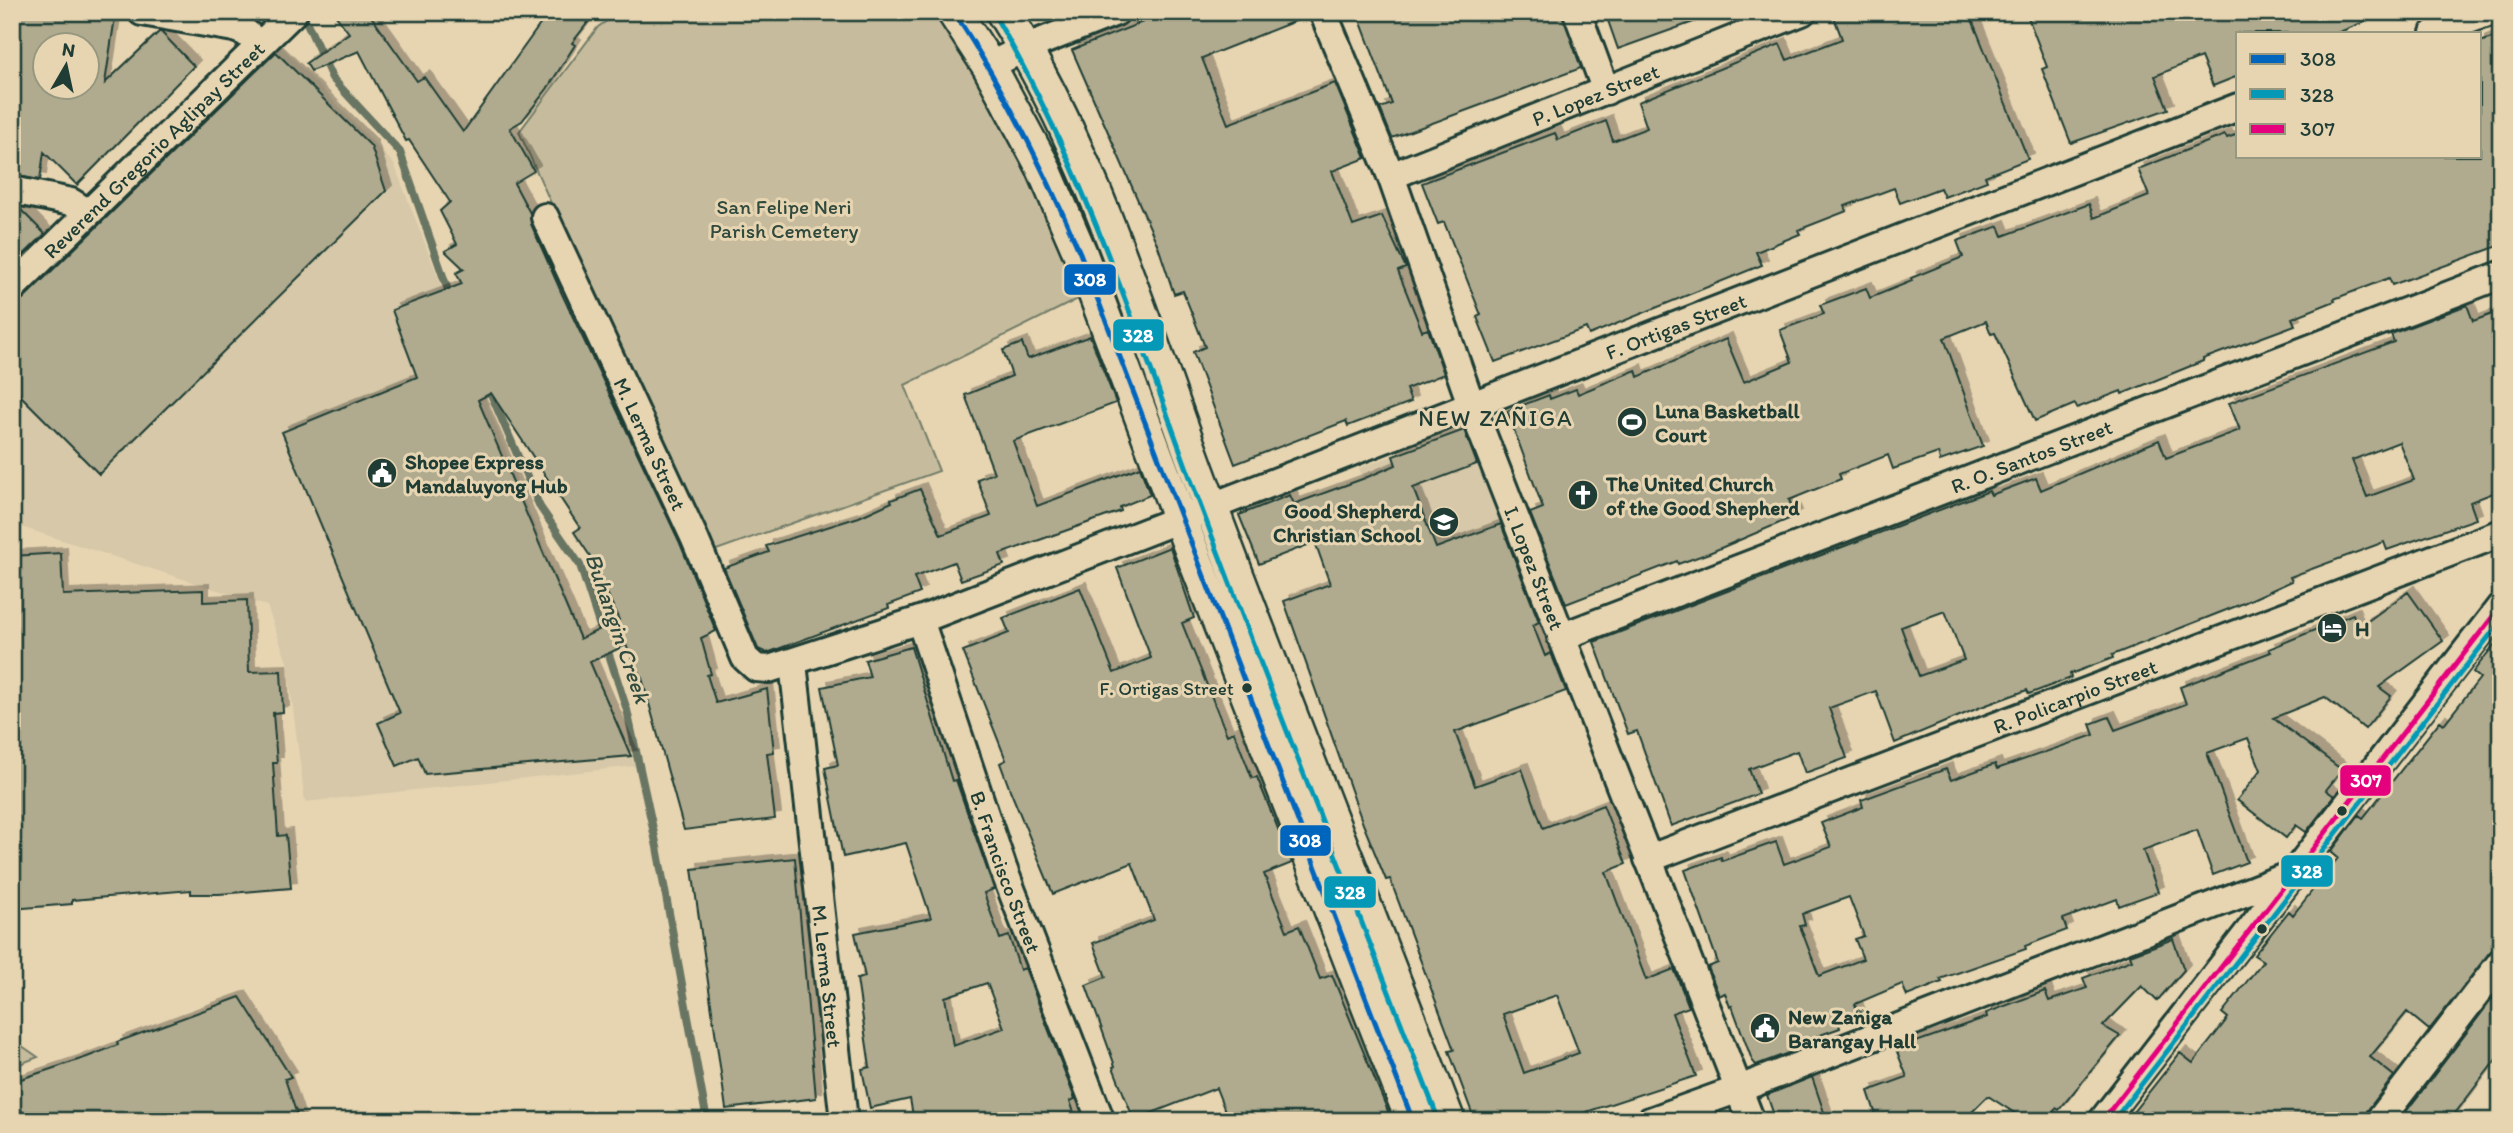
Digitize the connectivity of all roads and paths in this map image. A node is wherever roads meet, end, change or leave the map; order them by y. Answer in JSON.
{"nodes":[{"id":1,"x":142,"y":12,"type":"edge"},
{"id":2,"x":954,"y":12,"type":"edge"},
{"id":3,"x":1003,"y":12,"type":"edge"},
{"id":4,"x":1116,"y":12,"type":"edge"},
{"id":5,"x":1323,"y":12,"type":"edge"},
{"id":6,"x":1577,"y":12,"type":"edge"},
{"id":7,"x":1802,"y":12,"type":"edge"},
{"id":8,"x":2490,"y":12,"type":"edge"},
{"id":9,"x":292,"y":14,"type":"edge"},
{"id":10,"x":2437,"y":32,"type":"edge"},
{"id":11,"x":258,"y":43,"type":"junction"},
{"id":12,"x":1026,"y":48,"type":"junction"},
{"id":13,"x":989,"y":66,"type":"junction"},
{"id":14,"x":1606,"y":91,"type":"junction"},
{"id":15,"x":2236,"y":108,"type":"edge"},
{"id":16,"x":1391,"y":176,"type":"junction"},
{"id":17,"x":12,"y":190,"type":"edge"},
{"id":18,"x":87,"y":212,"type":"junction"},
{"id":19,"x":545,"y":217,"type":"dead end"},
{"id":20,"x":2501,"y":275,"type":"edge"},
{"id":21,"x":12,"y":288,"type":"edge"},
{"id":22,"x":1472,"y":407,"type":"junction"},
{"id":23,"x":1211,"y":506,"type":"junction"},
{"id":24,"x":1180,"y":519,"type":"junction"},
{"id":25,"x":2501,"y":533,"type":"edge"},
{"id":26,"x":2501,"y":606,"type":"edge"},
{"id":27,"x":920,"y":620,"type":"junction"},
{"id":28,"x":1562,"y":637,"type":"junction"},
{"id":29,"x":793,"y":663,"type":"junction"},
{"id":30,"x":757,"y":668,"type":"joint"},
{"id":31,"x":1648,"y":859,"type":"junction"},
{"id":32,"x":2293,"y":874,"type":"junction"},
{"id":33,"x":2498,"y":973,"type":"edge"},
{"id":34,"x":1739,"y":1089,"type":"junction"},
{"id":35,"x":844,"y":1121,"type":"edge"},
{"id":36,"x":1101,"y":1121,"type":"edge"},
{"id":37,"x":1413,"y":1121,"type":"edge"},
{"id":38,"x":1448,"y":1121,"type":"edge"},
{"id":39,"x":1650,"y":1121,"type":"edge"},
{"id":40,"x":1751,"y":1121,"type":"edge"},
{"id":41,"x":2102,"y":1121,"type":"edge"},
{"id":42,"x":2379,"y":1121,"type":"edge"}],
"edges":[{"from":1,"to":11,"type":"street"},
{"from":2,"to":13,"type":"main road"},
{"from":3,"to":12,"type":"main road"},
{"from":4,"to":12,"type":"street"},
{"from":5,"to":16,"type":"street","name":"I. Lopez Street"},
{"from":6,"to":14,"type":"street"},
{"from":7,"to":14,"type":"street","name":"P. Lopez Street"},
{"from":8,"to":10,"type":"street"},
{"from":9,"to":11,"type":"street","name":"Reverend Gregorio Aglipay Street"},
{"from":11,"to":18,"type":"street","name":"Reverend Gregorio Aglipay Street"},
{"from":12,"to":13,"type":"street"},
{"from":12,"to":23,"type":"main road"},
{"from":13,"to":24,"type":"main road"},
{"from":14,"to":16,"type":"street","name":"P. Lopez Street"},
{"from":15,"to":22,"type":"street","name":"F. Ortigas Street"},
{"from":16,"to":22,"type":"street","name":"I. Lopez Street"},
{"from":17,"to":18,"type":"street"},
{"from":18,"to":21,"type":"street","name":"Reverend Gregorio Aglipay Street"},
{"from":19,"to":30,"type":"street","name":"M. Lerma Street"},
{"from":20,"to":28,"type":"street","name":"R. O. Santos Street"},
{"from":22,"to":23,"type":"street","name":"F. Ortigas Street"},
{"from":22,"to":28,"type":"street","name":"I. Lopez Street"},
{"from":23,"to":24,"type":"street","name":"F. Ortigas Street"},
{"from":23,"to":38,"type":"main road"},
{"from":24,"to":27,"type":"street","name":"F. Ortigas Street"},
{"from":24,"to":37,"type":"main road"},
{"from":25,"to":31,"type":"street","name":"R. Policarpio Street"},
{"from":26,"to":32,"type":"street"},
{"from":27,"to":29,"type":"street","name":"F. Ortigas Street"},
{"from":27,"to":36,"type":"street","name":"B. Francisco Street"},
{"from":28,"to":31,"type":"street","name":"I. Lopez Street"},
{"from":29,"to":30,"type":"street","name":"F. Ortigas Street"},
{"from":29,"to":35,"type":"street","name":"M. Lerma Street"},
{"from":31,"to":34,"type":"street","name":"I. Lopez Street"},
{"from":32,"to":34,"type":"street"},
{"from":32,"to":41,"type":"street"},
{"from":33,"to":42,"type":"street"},
{"from":34,"to":39,"type":"street"},
{"from":34,"to":40,"type":"street","name":"I. Lopez Street"}]}
